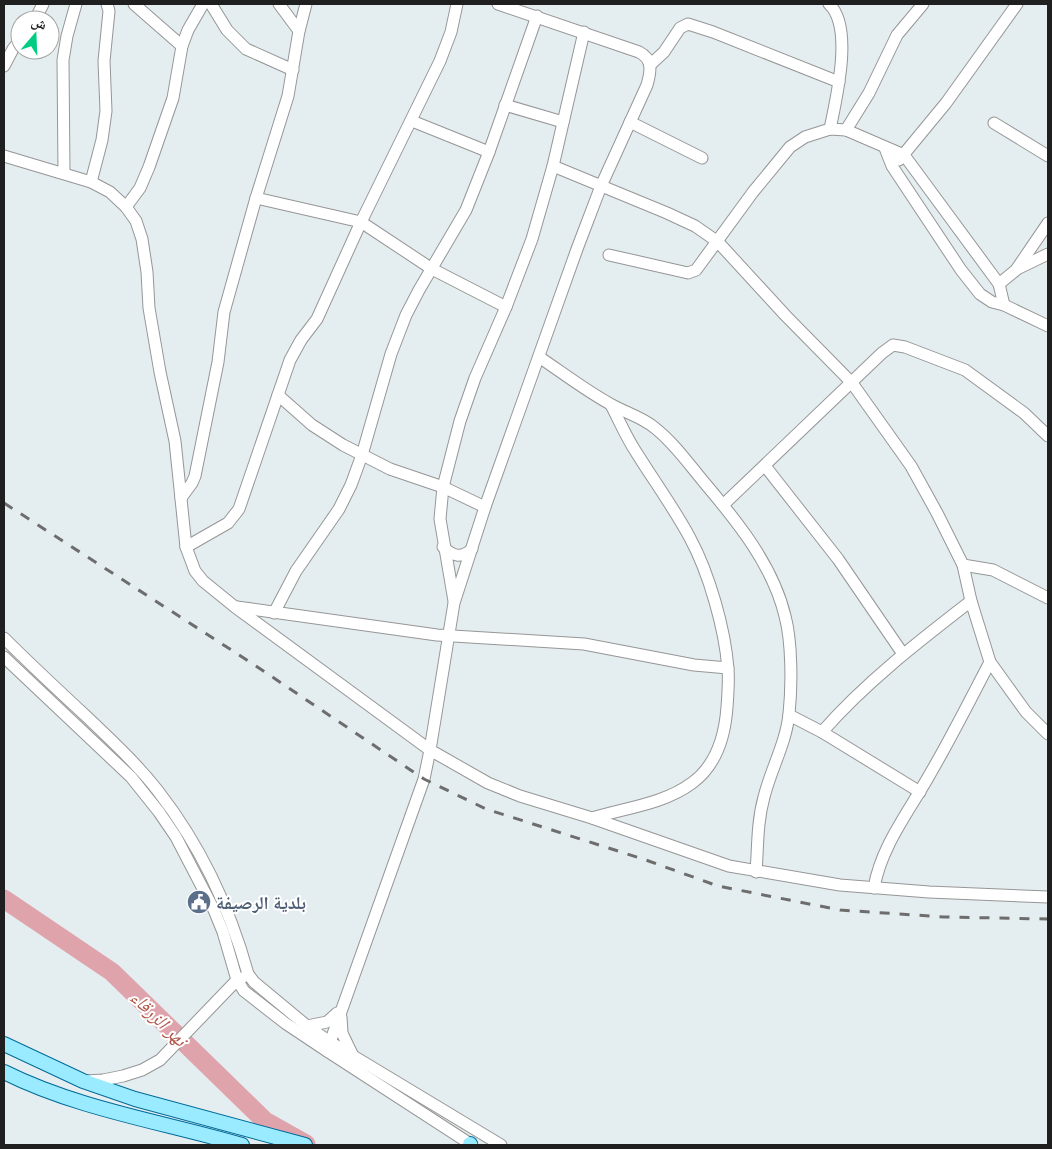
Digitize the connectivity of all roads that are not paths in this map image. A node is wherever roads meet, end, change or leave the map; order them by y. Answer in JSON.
{"nodes":[{"id":1,"x":76,"y":4,"type":"edge"},
{"id":2,"x":107,"y":4,"type":"edge"},
{"id":3,"x":134,"y":4,"type":"edge"},
{"id":4,"x":203,"y":4,"type":"edge"},
{"id":5,"x":211,"y":4,"type":"edge"},
{"id":6,"x":279,"y":4,"type":"edge"},
{"id":7,"x":306,"y":4,"type":"edge"},
{"id":8,"x":457,"y":4,"type":"edge"},
{"id":9,"x":498,"y":4,"type":"edge"},
{"id":10,"x":829,"y":4,"type":"edge"},
{"id":11,"x":923,"y":4,"type":"edge"},
{"id":12,"x":1017,"y":4,"type":"edge"},
{"id":13,"x":537,"y":16,"type":"junction"},
{"id":14,"x":299,"y":31,"type":"junction"},
{"id":15,"x":584,"y":32,"type":"junction"},
{"id":16,"x":182,"y":46,"type":"junction"},
{"id":17,"x":10,"y":55,"type":"edge"},
{"id":18,"x":650,"y":65,"type":"junction"},
{"id":19,"x":4,"y":66,"type":"edge"},
{"id":20,"x":293,"y":70,"type":"junction"},
{"id":21,"x":838,"y":82,"type":"junction"},
{"id":22,"x":505,"y":105,"type":"junction"},
{"id":23,"x":412,"y":120,"type":"junction"},
{"id":24,"x":563,"y":122,"type":"junction"},
{"id":25,"x":630,"y":122,"type":"junction"},
{"id":26,"x":994,"y":122,"type":"dead end"},
{"id":27,"x":830,"y":129,"type":"junction"},
{"id":28,"x":846,"y":130,"type":"junction"},
{"id":29,"x":885,"y":148,"type":"junction"},
{"id":30,"x":489,"y":152,"type":"junction"},
{"id":31,"x":4,"y":156,"type":"edge"},
{"id":32,"x":904,"y":156,"type":"junction"},
{"id":33,"x":1048,"y":156,"type":"edge"},
{"id":34,"x":702,"y":158,"type":"dead end"},
{"id":35,"x":553,"y":166,"type":"junction"},
{"id":36,"x":892,"y":166,"type":"junction"},
{"id":37,"x":64,"y":173,"type":"junction"},
{"id":38,"x":91,"y":182,"type":"junction"},
{"id":39,"x":601,"y":186,"type":"junction"},
{"id":40,"x":256,"y":198,"type":"junction"},
{"id":41,"x":126,"y":207,"type":"junction"},
{"id":42,"x":361,"y":222,"type":"junction"},
{"id":43,"x":1048,"y":223,"type":"edge"},
{"id":44,"x":718,"y":242,"type":"junction"},
{"id":45,"x":610,"y":254,"type":"dead end"},
{"id":46,"x":1048,"y":254,"type":"edge"},
{"id":47,"x":432,"y":269,"type":"junction"},
{"id":48,"x":1016,"y":270,"type":"junction"},
{"id":49,"x":999,"y":284,"type":"junction"},
{"id":50,"x":1004,"y":305,"type":"junction"},
{"id":51,"x":506,"y":307,"type":"junction"},
{"id":52,"x":1048,"y":326,"type":"edge"},
{"id":53,"x":539,"y":357,"type":"junction"},
{"id":54,"x":852,"y":383,"type":"junction"},
{"id":55,"x":278,"y":395,"type":"junction"},
{"id":56,"x":611,"y":405,"type":"junction"},
{"id":57,"x":1048,"y":436,"type":"edge"},
{"id":58,"x":362,"y":455,"type":"junction"},
{"id":59,"x":765,"y":466,"type":"junction"},
{"id":60,"x":443,"y":487,"type":"junction"},
{"id":61,"x":181,"y":498,"type":"junction"},
{"id":62,"x":723,"y":505,"type":"junction"},
{"id":63,"x":485,"y":507,"type":"junction"},
{"id":64,"x":186,"y":547,"type":"junction"},
{"id":65,"x":443,"y":547,"type":"junction"},
{"id":66,"x":472,"y":549,"type":"junction"},
{"id":67,"x":962,"y":565,"type":"junction"},
{"id":68,"x":1048,"y":598,"type":"edge"},
{"id":69,"x":971,"y":601,"type":"junction"},
{"id":70,"x":454,"y":603,"type":"junction"},
{"id":71,"x":235,"y":607,"type":"junction"},
{"id":72,"x":274,"y":612,"type":"junction"},
{"id":73,"x":449,"y":636,"type":"junction"},
{"id":74,"x":4,"y":638,"type":"edge"},
{"id":75,"x":903,"y":654,"type":"junction"},
{"id":76,"x":4,"y":657,"type":"edge"},
{"id":77,"x":990,"y":662,"type":"junction"},
{"id":78,"x":728,"y":668,"type":"junction"},
{"id":79,"x":789,"y":715,"type":"junction"},
{"id":80,"x":822,"y":732,"type":"junction"},
{"id":81,"x":1048,"y":734,"type":"edge"},
{"id":82,"x":113,"y":742,"type":"junction"},
{"id":83,"x":430,"y":750,"type":"junction"},
{"id":84,"x":104,"y":752,"type":"junction"},
{"id":85,"x":920,"y":792,"type":"junction"},
{"id":86,"x":592,"y":818,"type":"junction"},
{"id":87,"x":756,"y":872,"type":"junction"},
{"id":88,"x":874,"y":888,"type":"junction"},
{"id":89,"x":1048,"y":897,"type":"edge"},
{"id":90,"x":248,"y":974,"type":"junction"},
{"id":91,"x":237,"y":980,"type":"junction"},
{"id":92,"x":339,"y":1013,"type":"junction"},
{"id":93,"x":307,"y":1026,"type":"junction"},
{"id":94,"x":4,"y":1044,"type":"edge"},
{"id":95,"x":327,"y":1045,"type":"junction"},
{"id":96,"x":354,"y":1058,"type":"junction"},
{"id":97,"x":4,"y":1072,"type":"edge"},
{"id":98,"x":83,"y":1081,"type":"junction"},
{"id":99,"x":201,"y":1133,"type":"junction"},
{"id":100,"x":220,"y":1145,"type":"edge"},
{"id":101,"x":242,"y":1145,"type":"edge"},
{"id":102,"x":305,"y":1145,"type":"edge"},
{"id":103,"x":471,"y":1145,"type":"edge"},
{"id":104,"x":500,"y":1145,"type":"edge"}],
"edges":[{"from":1,"to":37,"type":"street"},
{"from":2,"to":38,"type":"street"},
{"from":3,"to":16,"type":"street"},
{"from":4,"to":16,"type":"street"},
{"from":5,"to":20,"type":"street"},
{"from":6,"to":14,"type":"street"},
{"from":7,"to":14,"type":"street"},
{"from":8,"to":23,"type":"street"},
{"from":9,"to":13,"type":"street"},
{"from":10,"to":21,"type":"street"},
{"from":11,"to":28,"type":"street"},
{"from":12,"to":32,"type":"street"},
{"from":13,"to":15,"type":"street"},
{"from":13,"to":22,"type":"street"},
{"from":14,"to":20,"type":"street"},
{"from":15,"to":18,"type":"street"},
{"from":15,"to":24,"type":"street"},
{"from":16,"to":41,"type":"street"},
{"from":17,"to":19,"type":"street"},
{"from":18,"to":21,"type":"street"},
{"from":18,"to":25,"type":"street"},
{"from":20,"to":40,"type":"street"},
{"from":21,"to":27,"type":"street"},
{"from":22,"to":24,"type":"street"},
{"from":22,"to":30,"type":"street"},
{"from":23,"to":30,"type":"street"},
{"from":23,"to":42,"type":"street"},
{"from":24,"to":35,"type":"street"},
{"from":25,"to":34,"type":"street"},
{"from":25,"to":39,"type":"street"},
{"from":26,"to":33,"type":"street"},
{"from":27,"to":28,"type":"street"},
{"from":27,"to":44,"type":"street"},
{"from":28,"to":29,"type":"street"},
{"from":29,"to":32,"type":"street"},
{"from":29,"to":36,"type":"street"},
{"from":30,"to":47,"type":"street"},
{"from":31,"to":37,"type":"street"},
{"from":32,"to":36,"type":"street"},
{"from":32,"to":49,"type":"street"},
{"from":35,"to":39,"type":"street"},
{"from":35,"to":51,"type":"street"},
{"from":36,"to":50,"type":"street"},
{"from":37,"to":38,"type":"street"},
{"from":38,"to":41,"type":"street"},
{"from":39,"to":44,"type":"street"},
{"from":39,"to":53,"type":"street"},
{"from":40,"to":42,"type":"street"},
{"from":40,"to":61,"type":"street"},
{"from":41,"to":61,"type":"street"},
{"from":42,"to":47,"type":"street"},
{"from":42,"to":55,"type":"street"},
{"from":43,"to":48,"type":"street"},
{"from":44,"to":45,"type":"street"},
{"from":44,"to":54,"type":"street"},
{"from":46,"to":48,"type":"street"},
{"from":47,"to":51,"type":"street"},
{"from":47,"to":58,"type":"street"},
{"from":48,"to":49,"type":"street"},
{"from":49,"to":50,"type":"street"},
{"from":50,"to":52,"type":"street"},
{"from":51,"to":60,"type":"street"},
{"from":53,"to":56,"type":"street"},
{"from":53,"to":63,"type":"street"},
{"from":54,"to":57,"type":"street"},
{"from":54,"to":59,"type":"street"},
{"from":54,"to":67,"type":"street"},
{"from":55,"to":58,"type":"street"},
{"from":55,"to":64,"type":"street"},
{"from":56,"to":62,"type":"street"},
{"from":56,"to":78,"type":"street"},
{"from":58,"to":60,"type":"street"},
{"from":58,"to":72,"type":"street"},
{"from":59,"to":62,"type":"street"},
{"from":59,"to":75,"type":"street"},
{"from":60,"to":63,"type":"street"},
{"from":60,"to":65,"type":"street"},
{"from":61,"to":64,"type":"street"},
{"from":62,"to":79,"type":"street"},
{"from":63,"to":66,"type":"street"},
{"from":64,"to":71,"type":"street"},
{"from":65,"to":66,"type":"street"},
{"from":65,"to":70,"type":"street"},
{"from":66,"to":70,"type":"street"},
{"from":67,"to":68,"type":"street"},
{"from":67,"to":69,"type":"street"},
{"from":69,"to":75,"type":"street"},
{"from":69,"to":77,"type":"street"},
{"from":70,"to":73,"type":"street"},
{"from":71,"to":72,"type":"street"},
{"from":71,"to":83,"type":"street"},
{"from":72,"to":73,"type":"street"},
{"from":73,"to":78,"type":"street"},
{"from":73,"to":83,"type":"street"},
{"from":74,"to":82,"type":"street"},
{"from":75,"to":80,"type":"street"},
{"from":76,"to":84,"type":"street"},
{"from":77,"to":81,"type":"street"},
{"from":77,"to":85,"type":"street"},
{"from":78,"to":86,"type":"street"},
{"from":79,"to":80,"type":"street"},
{"from":79,"to":87,"type":"street"},
{"from":80,"to":85,"type":"street"},
{"from":82,"to":84,"type":"street"},
{"from":82,"to":90,"type":"street"},
{"from":83,"to":86,"type":"street"},
{"from":83,"to":92,"type":"street"},
{"from":84,"to":91,"type":"street"},
{"from":85,"to":88,"type":"street"},
{"from":86,"to":87,"type":"street"},
{"from":87,"to":88,"type":"street"},
{"from":88,"to":89,"type":"street"},
{"from":90,"to":91,"type":"street"},
{"from":90,"to":93,"type":"street"},
{"from":91,"to":95,"type":"street"},
{"from":91,"to":98,"type":"street"},
{"from":92,"to":93,"type":"street"},
{"from":92,"to":95,"type":"street"},
{"from":92,"to":96,"type":"street"},
{"from":93,"to":95,"type":"street"},
{"from":94,"to":98,"type":"main road"},
{"from":95,"to":96,"type":"street"},
{"from":95,"to":103,"type":"street"},
{"from":96,"to":104,"type":"street"},
{"from":97,"to":99,"type":"main road"},
{"from":98,"to":102,"type":"main road"},
{"from":99,"to":100,"type":"street"},
{"from":99,"to":101,"type":"main road"}]}
